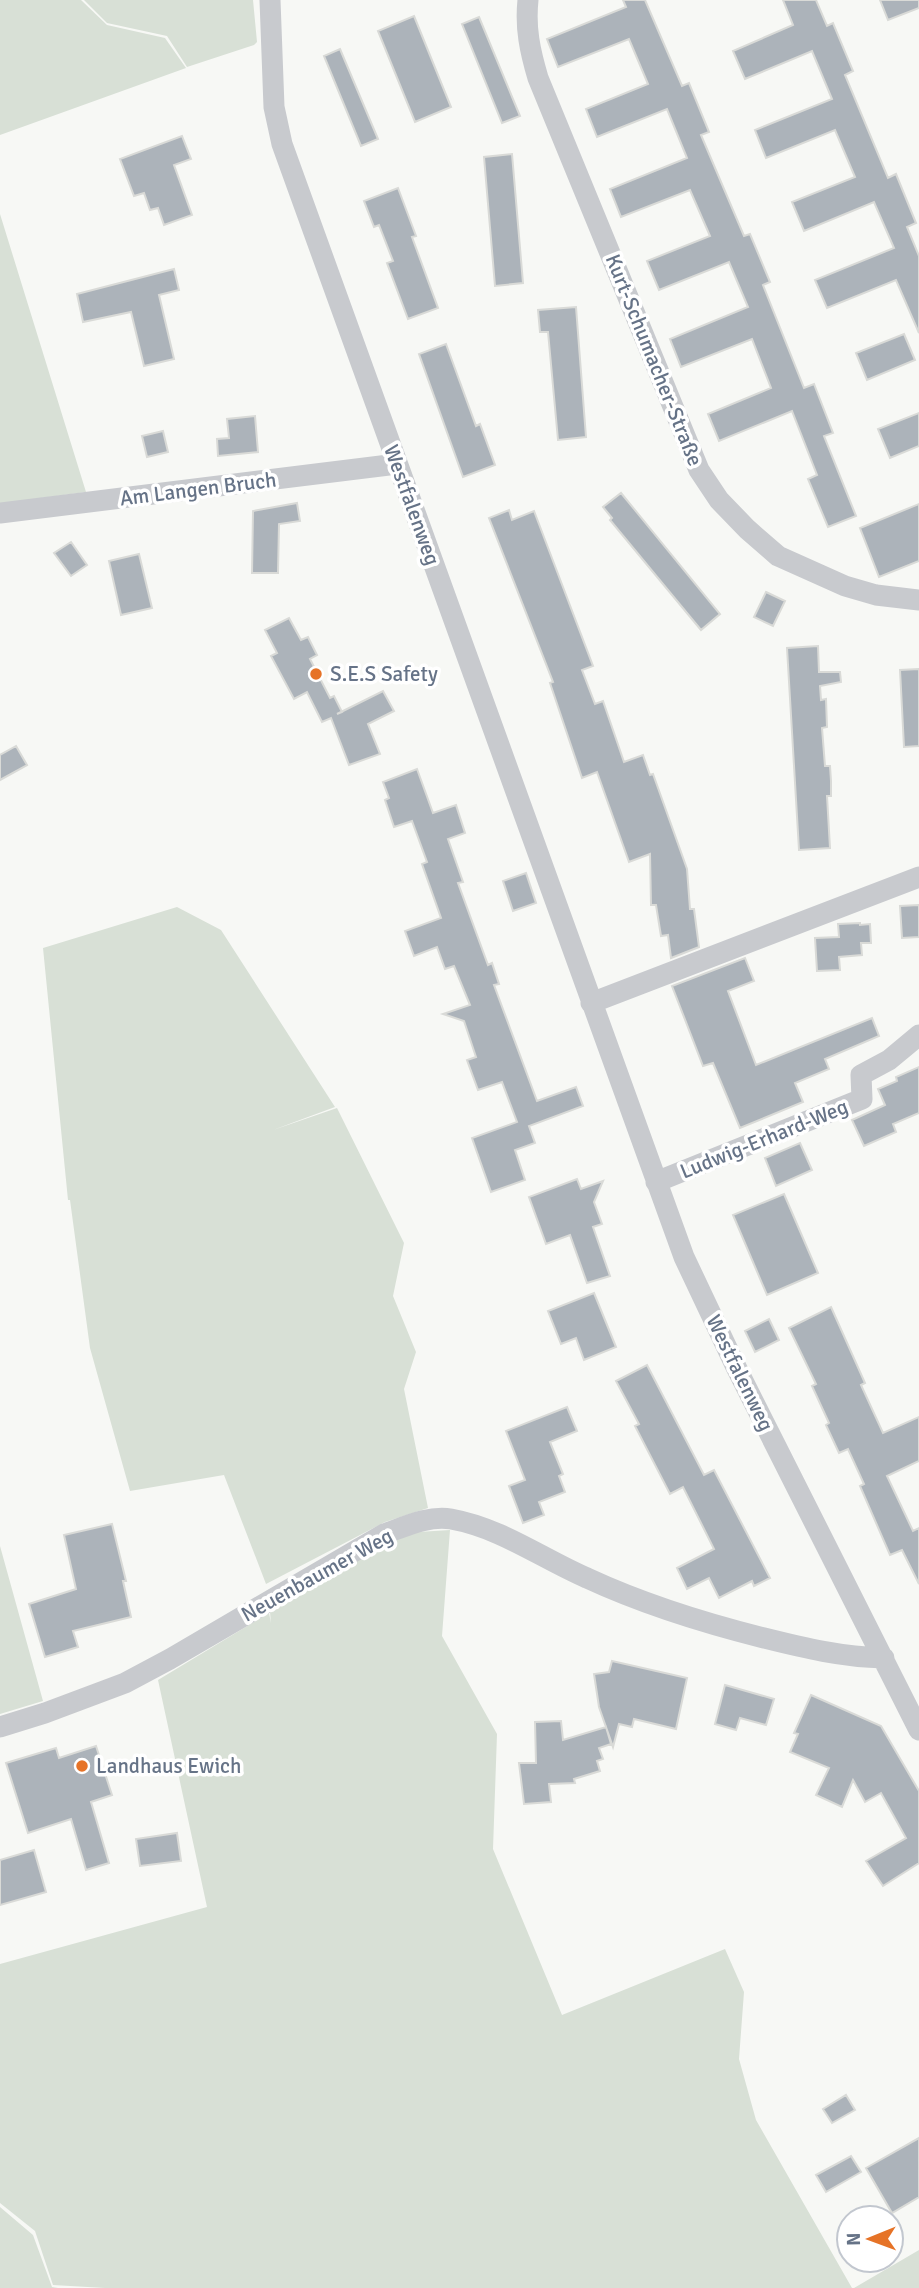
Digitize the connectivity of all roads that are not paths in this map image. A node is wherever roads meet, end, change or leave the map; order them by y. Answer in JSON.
{"nodes":[{"id":1,"x":270,"y":0,"type":"edge"},
{"id":2,"x":528,"y":0,"type":"edge"},
{"id":3,"x":397,"y":464,"type":"junction"},
{"id":4,"x":0,"y":513,"type":"edge"},
{"id":5,"x":919,"y":600,"type":"edge"},
{"id":6,"x":919,"y":877,"type":"edge"},
{"id":7,"x":591,"y":1003,"type":"junction"},
{"id":8,"x":919,"y":1035,"type":"edge"},
{"id":9,"x":656,"y":1182,"type":"junction"},
{"id":10,"x":884,"y":1658,"type":"junction"},
{"id":11,"x":0,"y":1727,"type":"edge"},
{"id":12,"x":919,"y":1730,"type":"edge"}],
"edges":[{"from":1,"to":3,"type":"street","name":"Westfalenweg"},
{"from":2,"to":5,"type":"street","name":"Kurt-Schumacher-Straße"},
{"from":3,"to":4,"type":"street","name":"Am Langen Bruch"},
{"from":3,"to":7,"type":"street","name":"Westfalenweg"},
{"from":6,"to":7,"type":"street"},
{"from":7,"to":9,"type":"street","name":"Westfalenweg"},
{"from":8,"to":9,"type":"street","name":"Ludwig-Erhard-Weg"},
{"from":9,"to":10,"type":"street","name":"Westfalenweg"},
{"from":10,"to":11,"type":"street","name":"Neuenbaumer Weg"},
{"from":10,"to":12,"type":"street","name":"Westfalenweg"}]}
